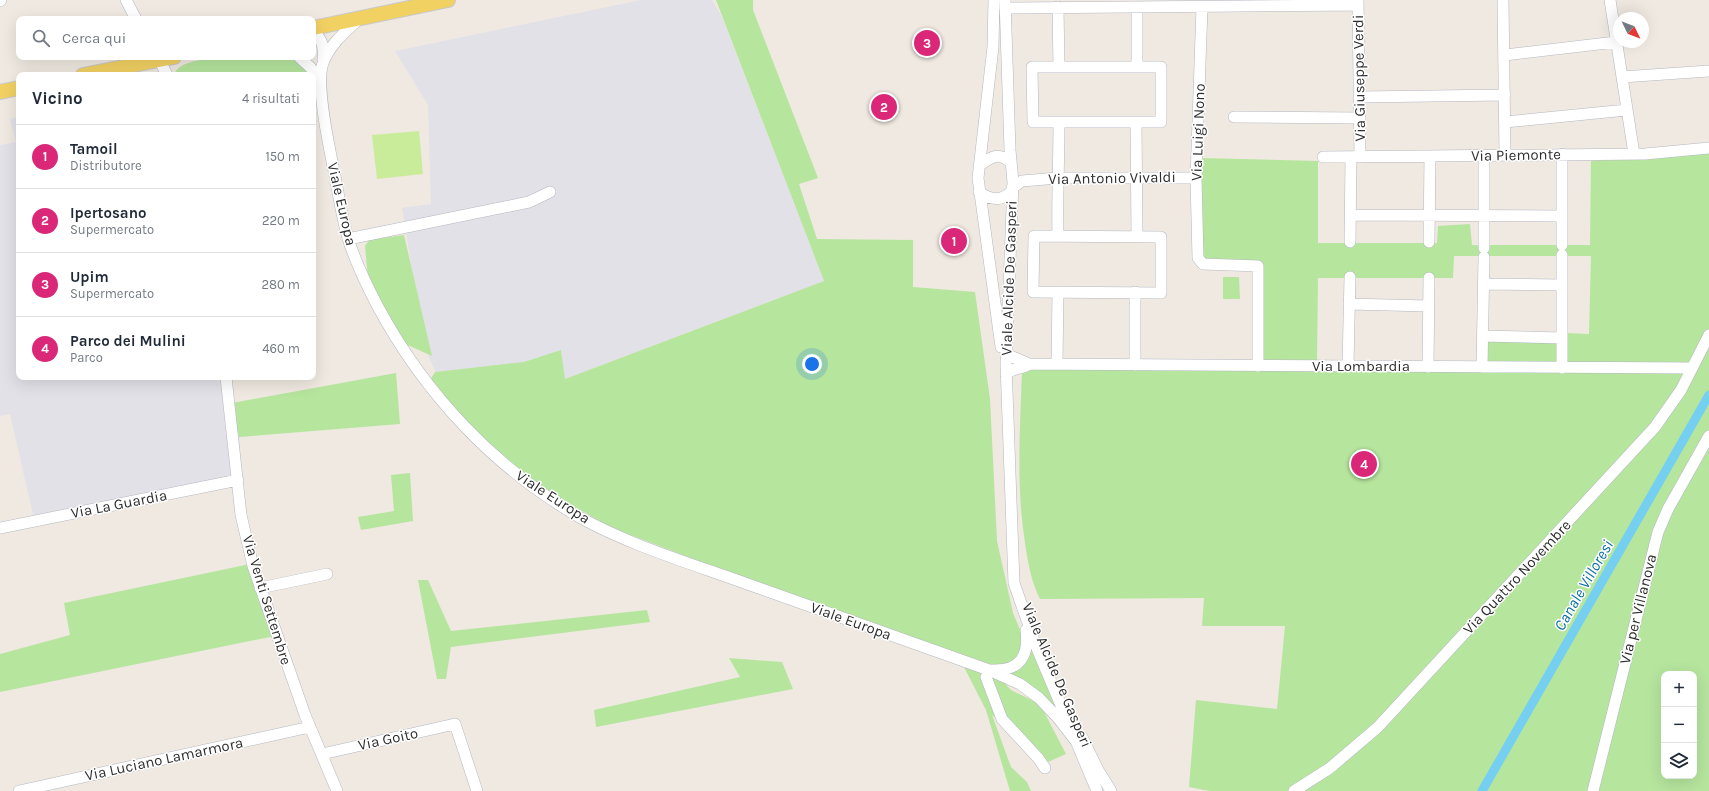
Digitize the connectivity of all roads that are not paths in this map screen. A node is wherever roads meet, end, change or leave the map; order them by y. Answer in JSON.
{"nodes":[{"id":1,"x":126,"y":0,"type":"edge"},
{"id":2,"x":448,"y":0,"type":"edge"},
{"id":3,"x":994,"y":0,"type":"edge"},
{"id":4,"x":1503,"y":0,"type":"edge"},
{"id":5,"x":1610,"y":0,"type":"edge"},
{"id":6,"x":1358,"y":3,"type":"edge"},
{"id":7,"x":1006,"y":4,"type":"edge"},
{"id":8,"x":1058,"y":7,"type":"junction"},
{"id":9,"x":1138,"y":7,"type":"junction"},
{"id":10,"x":1202,"y":7,"type":"junction"},
{"id":11,"x":134,"y":16,"type":"edge"},
{"id":12,"x":360,"y":18,"type":"junction"},
{"id":13,"x":1613,"y":21,"type":"edge"},
{"id":14,"x":316,"y":27,"type":"edge"},
{"id":15,"x":316,"y":34,"type":"edge"},
{"id":16,"x":1613,"y":42,"type":"edge"},
{"id":17,"x":1617,"y":48,"type":"edge"},
{"id":18,"x":1505,"y":55,"type":"junction"},
{"id":19,"x":150,"y":60,"type":"edge"},
{"id":20,"x":160,"y":60,"type":"edge"},
{"id":21,"x":308,"y":62,"type":"edge"},
{"id":22,"x":322,"y":64,"type":"junction"},
{"id":23,"x":1059,"y":67,"type":"junction"},
{"id":24,"x":1137,"y":67,"type":"junction"},
{"id":25,"x":1709,"y":71,"type":"edge"},
{"id":26,"x":96,"y":72,"type":"edge"},
{"id":27,"x":166,"y":72,"type":"edge"},
{"id":28,"x":315,"y":72,"type":"edge"},
{"id":29,"x":316,"y":74,"type":"edge"},
{"id":30,"x":1622,"y":77,"type":"junction"},
{"id":31,"x":320,"y":80,"type":"junction"},
{"id":32,"x":16,"y":89,"type":"edge"},
{"id":33,"x":0,"y":92,"type":"edge"},
{"id":34,"x":1505,"y":95,"type":"junction"},
{"id":35,"x":1360,"y":97,"type":"junction"},
{"id":36,"x":1627,"y":110,"type":"junction"},
{"id":37,"x":1234,"y":117,"type":"dead end"},
{"id":38,"x":1360,"y":118,"type":"junction"},
{"id":39,"x":1058,"y":122,"type":"junction"},
{"id":40,"x":1136,"y":122,"type":"junction"},
{"id":41,"x":1505,"y":122,"type":"junction"},
{"id":42,"x":1709,"y":148,"type":"edge"},
{"id":43,"x":1562,"y":154,"type":"junction"},
{"id":44,"x":1634,"y":154,"type":"junction"},
{"id":45,"x":1484,"y":155,"type":"junction"},
{"id":46,"x":1505,"y":155,"type":"junction"},
{"id":47,"x":1430,"y":156,"type":"junction"},
{"id":48,"x":1323,"y":157,"type":"dead end"},
{"id":49,"x":1355,"y":157,"type":"junction"},
{"id":50,"x":980,"y":165,"type":"junction"},
{"id":51,"x":1012,"y":166,"type":"junction"},
{"id":52,"x":1058,"y":178,"type":"junction"},
{"id":53,"x":1136,"y":178,"type":"junction"},
{"id":54,"x":1196,"y":178,"type":"junction"},
{"id":55,"x":1029,"y":180,"type":"junction"},
{"id":56,"x":1012,"y":189,"type":"junction"},
{"id":57,"x":550,"y":192,"type":"dead end"},
{"id":58,"x":979,"y":192,"type":"junction"},
{"id":59,"x":1351,"y":214,"type":"junction"},
{"id":60,"x":1429,"y":216,"type":"junction"},
{"id":61,"x":1484,"y":216,"type":"junction"},
{"id":62,"x":1562,"y":216,"type":"junction"},
{"id":63,"x":1058,"y":236,"type":"junction"},
{"id":64,"x":1137,"y":237,"type":"junction"},
{"id":65,"x":348,"y":239,"type":"junction"},
{"id":66,"x":1350,"y":242,"type":"dead end"},
{"id":67,"x":1429,"y":242,"type":"dead end"},
{"id":68,"x":1350,"y":277,"type":"dead end"},
{"id":69,"x":1428,"y":278,"type":"dead end"},
{"id":70,"x":1484,"y":284,"type":"junction"},
{"id":71,"x":1562,"y":284,"type":"junction"},
{"id":72,"x":1058,"y":292,"type":"junction"},
{"id":73,"x":1135,"y":292,"type":"junction"},
{"id":74,"x":1349,"y":304,"type":"junction"},
{"id":75,"x":1428,"y":306,"type":"junction"},
{"id":76,"x":1483,"y":336,"type":"junction"},
{"id":77,"x":1709,"y":336,"type":"edge"},
{"id":78,"x":1562,"y":338,"type":"junction"},
{"id":79,"x":1029,"y":364,"type":"junction"},
{"id":80,"x":1057,"y":364,"type":"junction"},
{"id":81,"x":1135,"y":365,"type":"junction"},
{"id":82,"x":1258,"y":366,"type":"junction"},
{"id":83,"x":1348,"y":366,"type":"junction"},
{"id":84,"x":1007,"y":367,"type":"junction"},
{"id":85,"x":1428,"y":367,"type":"junction"},
{"id":86,"x":1482,"y":367,"type":"junction"},
{"id":87,"x":1562,"y":368,"type":"junction"},
{"id":88,"x":1692,"y":368,"type":"junction"},
{"id":89,"x":226,"y":380,"type":"edge"},
{"id":90,"x":1709,"y":436,"type":"edge"},
{"id":91,"x":238,"y":480,"type":"junction"},
{"id":92,"x":0,"y":528,"type":"edge"},
{"id":93,"x":1012,"y":555,"type":"junction"},
{"id":94,"x":327,"y":574,"type":"dead end"},
{"id":95,"x":260,"y":588,"type":"junction"},
{"id":96,"x":1023,"y":611,"type":"junction"},
{"id":97,"x":988,"y":670,"type":"junction"},
{"id":98,"x":310,"y":727,"type":"junction"},
{"id":99,"x":1078,"y":744,"type":"junction"},
{"id":100,"x":322,"y":754,"type":"junction"},
{"id":101,"x":1045,"y":768,"type":"dead end"},
{"id":102,"x":18,"y":791,"type":"edge"},
{"id":103,"x":337,"y":791,"type":"edge"},
{"id":104,"x":477,"y":791,"type":"edge"},
{"id":105,"x":1097,"y":791,"type":"edge"},
{"id":106,"x":1111,"y":791,"type":"edge"},
{"id":107,"x":1294,"y":791,"type":"edge"},
{"id":108,"x":1592,"y":791,"type":"edge"}],
"edges":[{"from":1,"to":11,"type":"street"},
{"from":2,"to":12,"type":"main road"},
{"from":3,"to":50,"type":"street","name":"Viale Alcide De Gasperi"},
{"from":4,"to":18,"type":"street"},
{"from":5,"to":13,"type":"street"},
{"from":6,"to":10,"type":"street"},
{"from":6,"to":35,"type":"street","name":"Via Giuseppe Verdi"},
{"from":7,"to":8,"type":"street"},
{"from":7,"to":51,"type":"street","name":"Viale Alcide De Gasperi"},
{"from":8,"to":9,"type":"street"},
{"from":8,"to":23,"type":"street"},
{"from":9,"to":10,"type":"street"},
{"from":9,"to":24,"type":"street"},
{"from":10,"to":54,"type":"street","name":"Via Luigi Nono"},
{"from":12,"to":14,"type":"main road"},
{"from":12,"to":22,"type":"street","name":"Viale Europa"},
{"from":15,"to":22,"type":"street"},
{"from":16,"to":18,"type":"street"},
{"from":17,"to":30,"type":"street"},
{"from":18,"to":34,"type":"street"},
{"from":19,"to":26,"type":"main road"},
{"from":20,"to":27,"type":"street"},
{"from":21,"to":28,"type":"street","name":"Viale Europa"},
{"from":22,"to":31,"type":"street","name":"Viale Europa"},
{"from":23,"to":24,"type":"street"},
{"from":23,"to":39,"type":"street"},
{"from":24,"to":40,"type":"street"},
{"from":25,"to":30,"type":"street"},
{"from":29,"to":31,"type":"street","name":"Viale Europa"},
{"from":30,"to":36,"type":"street"},
{"from":31,"to":65,"type":"street","name":"Viale Europa"},
{"from":32,"to":33,"type":"main road"},
{"from":34,"to":35,"type":"street"},
{"from":34,"to":41,"type":"street"},
{"from":35,"to":38,"type":"street","name":"Via Giuseppe Verdi"},
{"from":36,"to":41,"type":"street"},
{"from":36,"to":44,"type":"street"},
{"from":37,"to":38,"type":"street"},
{"from":38,"to":49,"type":"street","name":"Via Giuseppe Verdi"},
{"from":39,"to":40,"type":"street"},
{"from":39,"to":52,"type":"street"},
{"from":40,"to":53,"type":"street"},
{"from":41,"to":46,"type":"street"},
{"from":42,"to":44,"type":"street","name":"Via Piemonte"},
{"from":43,"to":44,"type":"street","name":"Via Piemonte"},
{"from":43,"to":46,"type":"street","name":"Via Piemonte"},
{"from":43,"to":62,"type":"street"},
{"from":45,"to":46,"type":"street","name":"Via Piemonte"},
{"from":45,"to":47,"type":"street","name":"Via Piemonte"},
{"from":45,"to":61,"type":"street"},
{"from":47,"to":49,"type":"street","name":"Via Piemonte"},
{"from":47,"to":60,"type":"street"},
{"from":48,"to":49,"type":"street","name":"Via Piemonte"},
{"from":49,"to":59,"type":"street","name":"Via Giuseppe Verdi"},
{"from":50,"to":51,"type":"street"},
{"from":50,"to":58,"type":"street","name":"Viale Alcide De Gasperi"},
{"from":51,"to":55,"type":"street","name":"Via Antonio Vivaldi"},
{"from":51,"to":56,"type":"street","name":"Viale Alcide De Gasperi"},
{"from":52,"to":53,"type":"street","name":"Via Antonio Vivaldi"},
{"from":52,"to":55,"type":"street","name":"Via Antonio Vivaldi"},
{"from":52,"to":63,"type":"street"},
{"from":53,"to":54,"type":"street","name":"Via Antonio Vivaldi"},
{"from":53,"to":64,"type":"street"},
{"from":54,"to":82,"type":"street","name":"Via Luigi Nono"},
{"from":55,"to":56,"type":"street","name":"Via Antonio Vivaldi"},
{"from":56,"to":58,"type":"street","name":"Viale Alcide De Gasperi"},
{"from":56,"to":84,"type":"street","name":"Viale Alcide De Gasperi"},
{"from":57,"to":65,"type":"street"},
{"from":58,"to":84,"type":"street","name":"Viale Alcide De Gasperi"},
{"from":59,"to":60,"type":"street"},
{"from":59,"to":66,"type":"street","name":"Via Giuseppe Verdi"},
{"from":60,"to":61,"type":"street"},
{"from":60,"to":67,"type":"street"},
{"from":61,"to":62,"type":"street"},
{"from":61,"to":70,"type":"street"},
{"from":62,"to":71,"type":"street"},
{"from":63,"to":64,"type":"street"},
{"from":63,"to":72,"type":"street"},
{"from":64,"to":73,"type":"street"},
{"from":65,"to":97,"type":"street","name":"Viale Europa"},
{"from":68,"to":74,"type":"street"},
{"from":69,"to":75,"type":"street"},
{"from":70,"to":71,"type":"street"},
{"from":70,"to":76,"type":"street"},
{"from":71,"to":78,"type":"street"},
{"from":72,"to":73,"type":"street"},
{"from":72,"to":80,"type":"street"},
{"from":73,"to":81,"type":"street"},
{"from":74,"to":75,"type":"street"},
{"from":74,"to":83,"type":"street"},
{"from":75,"to":85,"type":"street"},
{"from":76,"to":78,"type":"street"},
{"from":76,"to":86,"type":"street"},
{"from":77,"to":88,"type":"street","name":"Via Quattro Novembre"},
{"from":78,"to":87,"type":"street"},
{"from":79,"to":80,"type":"street","name":"Via Lombardia"},
{"from":79,"to":84,"type":"street","name":"Via Lombardia"},
{"from":79,"to":84,"type":"street","name":"Via Lombardia"},
{"from":80,"to":81,"type":"street","name":"Via Lombardia"},
{"from":81,"to":82,"type":"street","name":"Via Lombardia"},
{"from":82,"to":83,"type":"street","name":"Via Lombardia"},
{"from":83,"to":85,"type":"street","name":"Via Lombardia"},
{"from":84,"to":93,"type":"street","name":"Viale Alcide De Gasperi"},
{"from":85,"to":86,"type":"street","name":"Via Lombardia"},
{"from":86,"to":87,"type":"street","name":"Via Lombardia"},
{"from":87,"to":88,"type":"street","name":"Via Lombardia"},
{"from":88,"to":107,"type":"street","name":"Via Quattro Novembre"},
{"from":89,"to":91,"type":"street","name":"Via Venti Settembre"},
{"from":90,"to":108,"type":"street","name":"Via per Villanova"},
{"from":91,"to":92,"type":"street","name":"Via La Guardia"},
{"from":91,"to":95,"type":"street","name":"Via Venti Settembre"},
{"from":93,"to":96,"type":"street","name":"Viale Alcide De Gasperi"},
{"from":93,"to":106,"type":"street","name":"Viale Alcide De Gasperi"},
{"from":94,"to":95,"type":"street"},
{"from":95,"to":98,"type":"street","name":"Via Venti Settembre"},
{"from":96,"to":97,"type":"street"},
{"from":96,"to":99,"type":"street","name":"Viale Alcide De Gasperi"},
{"from":97,"to":99,"type":"street","name":"Viale Europa"},
{"from":97,"to":101,"type":"street"},
{"from":98,"to":100,"type":"street","name":"Via Venti Settembre"},
{"from":98,"to":102,"type":"street","name":"Via Luciano Lamarmora"},
{"from":99,"to":105,"type":"street","name":"Viale Alcide De Gasperi"},
{"from":100,"to":103,"type":"street","name":"Via Venti Settembre"},
{"from":100,"to":104,"type":"street","name":"Via Goito"}]}
